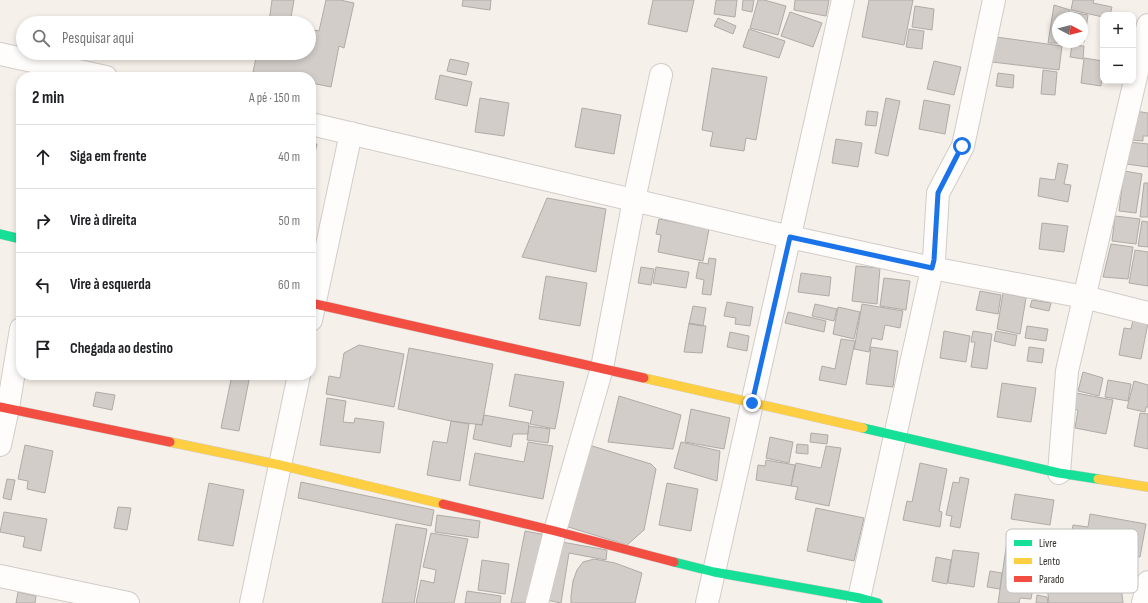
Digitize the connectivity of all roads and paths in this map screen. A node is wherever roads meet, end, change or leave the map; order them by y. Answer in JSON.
{"nodes":[{"id":1,"x":843,"y":0,"type":"edge"},
{"id":2,"x":994,"y":0,"type":"edge"},
{"id":3,"x":1148,"y":25,"type":"edge"},
{"id":4,"x":0,"y":54,"type":"edge"},
{"id":5,"x":16,"y":58,"type":"edge"},
{"id":6,"x":22,"y":60,"type":"edge"},
{"id":7,"x":66,"y":72,"type":"edge"},
{"id":8,"x":661,"y":75,"type":"dead end"},
{"id":9,"x":316,"y":125,"type":"edge"},
{"id":10,"x":351,"y":133,"type":"junction"},
{"id":11,"x":634,"y":200,"type":"junction"},
{"id":12,"x":0,"y":234,"type":"edge"},
{"id":13,"x":790,"y":237,"type":"junction"},
{"id":14,"x":16,"y":238,"type":"edge"},
{"id":15,"x":932,"y":268,"type":"junction"},
{"id":16,"x":316,"y":291,"type":"edge"},
{"id":17,"x":1084,"y":297,"type":"junction"},
{"id":18,"x":316,"y":310,"type":"edge"},
{"id":19,"x":1148,"y":313,"type":"edge"},
{"id":20,"x":16,"y":353,"type":"edge"},
{"id":21,"x":602,"y":368,"type":"junction"},
{"id":22,"x":298,"y":380,"type":"edge"},
{"id":23,"x":752,"y":403,"type":"junction"},
{"id":24,"x":4,"y":407,"type":"edge"},
{"id":25,"x":896,"y":436,"type":"junction"},
{"id":26,"x":0,"y":445,"type":"edge"},
{"id":27,"x":280,"y":465,"type":"junction"},
{"id":28,"x":1059,"y":473,"type":"junction"},
{"id":29,"x":1148,"y":488,"type":"edge"},
{"id":30,"x":556,"y":530,"type":"junction"},
{"id":31,"x":714,"y":572,"type":"junction"},
{"id":32,"x":0,"y":576,"type":"edge"},
{"id":33,"x":1148,"y":582,"type":"edge"},
{"id":34,"x":865,"y":601,"type":"edge"},
{"id":35,"x":118,"y":602,"type":"edge"},
{"id":36,"x":251,"y":603,"type":"edge"},
{"id":37,"x":537,"y":603,"type":"edge"},
{"id":38,"x":708,"y":603,"type":"edge"},
{"id":39,"x":1143,"y":603,"type":"edge"}],
"edges":[{"from":1,"to":13,"type":"street"},
{"from":2,"to":15,"type":"street"},
{"from":3,"to":17,"type":"street"},
{"from":4,"to":5,"type":"street"},
{"from":6,"to":7,"type":"street"},
{"from":8,"to":11,"type":"street"},
{"from":9,"to":10,"type":"street"},
{"from":10,"to":11,"type":"street"},
{"from":10,"to":16,"type":"street"},
{"from":11,"to":13,"type":"street"},
{"from":11,"to":21,"type":"street"},
{"from":12,"to":14,"type":"main road"},
{"from":13,"to":15,"type":"street"},
{"from":13,"to":23,"type":"street"},
{"from":15,"to":17,"type":"street"},
{"from":15,"to":25,"type":"street"},
{"from":17,"to":19,"type":"street"},
{"from":17,"to":28,"type":"street"},
{"from":18,"to":21,"type":"main road"},
{"from":20,"to":24,"type":"street"},
{"from":21,"to":23,"type":"main road"},
{"from":21,"to":30,"type":"street"},
{"from":22,"to":27,"type":"street"},
{"from":23,"to":25,"type":"main road"},
{"from":23,"to":31,"type":"street"},
{"from":24,"to":26,"type":"street"},
{"from":24,"to":27,"type":"main road"},
{"from":25,"to":28,"type":"main road"},
{"from":25,"to":34,"type":"street"},
{"from":27,"to":30,"type":"main road"},
{"from":27,"to":36,"type":"street"},
{"from":28,"to":29,"type":"main road"},
{"from":30,"to":31,"type":"main road"},
{"from":30,"to":37,"type":"street"},
{"from":31,"to":34,"type":"main road"},
{"from":31,"to":38,"type":"street"},
{"from":32,"to":35,"type":"street"},
{"from":33,"to":39,"type":"street"}]}
